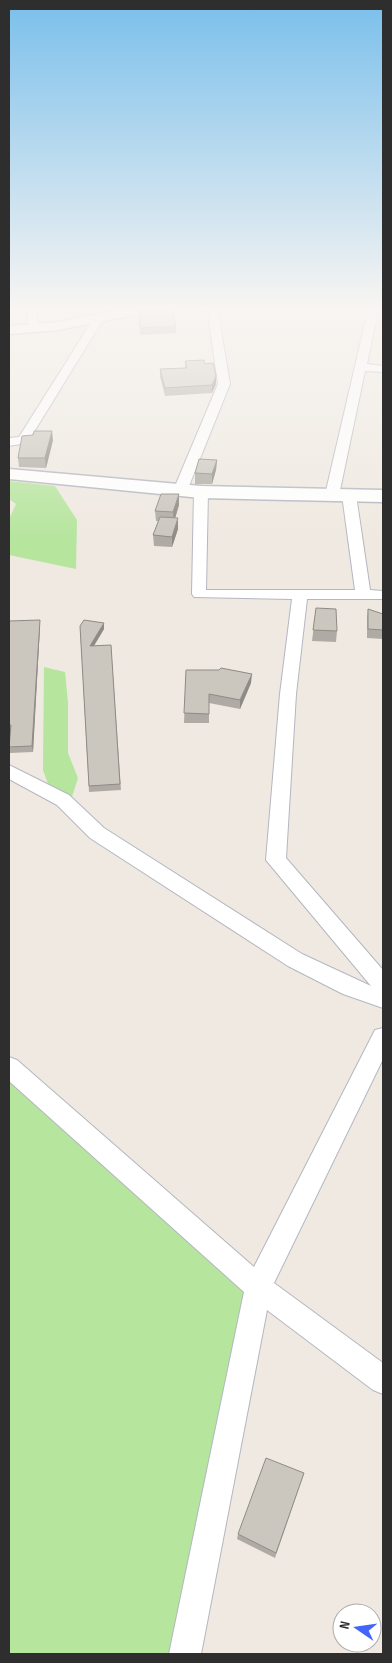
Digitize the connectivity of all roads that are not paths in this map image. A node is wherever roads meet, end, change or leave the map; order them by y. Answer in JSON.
{"nodes":[{"id":1,"x":58,"y":384,"type":"edge"},
{"id":2,"x":224,"y":384,"type":"edge"},
{"id":3,"x":358,"y":384,"type":"edge"},
{"id":4,"x":9,"y":442,"type":"edge"},
{"id":5,"x":9,"y":474,"type":"edge"},
{"id":6,"x":180,"y":491,"type":"junction"},
{"id":7,"x":201,"y":492,"type":"junction"},
{"id":8,"x":341,"y":495,"type":"junction"},
{"id":9,"x":383,"y":496,"type":"edge"},
{"id":10,"x":300,"y":595,"type":"junction"},
{"id":11,"x":363,"y":595,"type":"junction"},
{"id":12,"x":383,"y":595,"type":"edge"},
{"id":13,"x":9,"y":771,"type":"edge"},
{"id":14,"x":383,"y":985,"type":"edge"},
{"id":15,"x":383,"y":999,"type":"edge"},
{"id":16,"x":383,"y":1037,"type":"edge"},
{"id":17,"x":9,"y":1067,"type":"edge"},
{"id":18,"x":258,"y":1287,"type":"junction"},
{"id":19,"x":383,"y":1380,"type":"edge"},
{"id":20,"x":186,"y":1654,"type":"edge"}],
"edges":[{"from":1,"to":4,"type":"street"},
{"from":2,"to":6,"type":"street"},
{"from":3,"to":8,"type":"street"},
{"from":5,"to":6,"type":"street"},
{"from":6,"to":7,"type":"street"},
{"from":7,"to":8,"type":"street"},
{"from":7,"to":10,"type":"street"},
{"from":8,"to":9,"type":"street"},
{"from":8,"to":11,"type":"street"},
{"from":10,"to":11,"type":"street"},
{"from":10,"to":14,"type":"street"},
{"from":11,"to":12,"type":"street"},
{"from":13,"to":15,"type":"street"},
{"from":16,"to":18,"type":"street"},
{"from":17,"to":18,"type":"street"},
{"from":18,"to":19,"type":"street"},
{"from":18,"to":20,"type":"street"}]}
